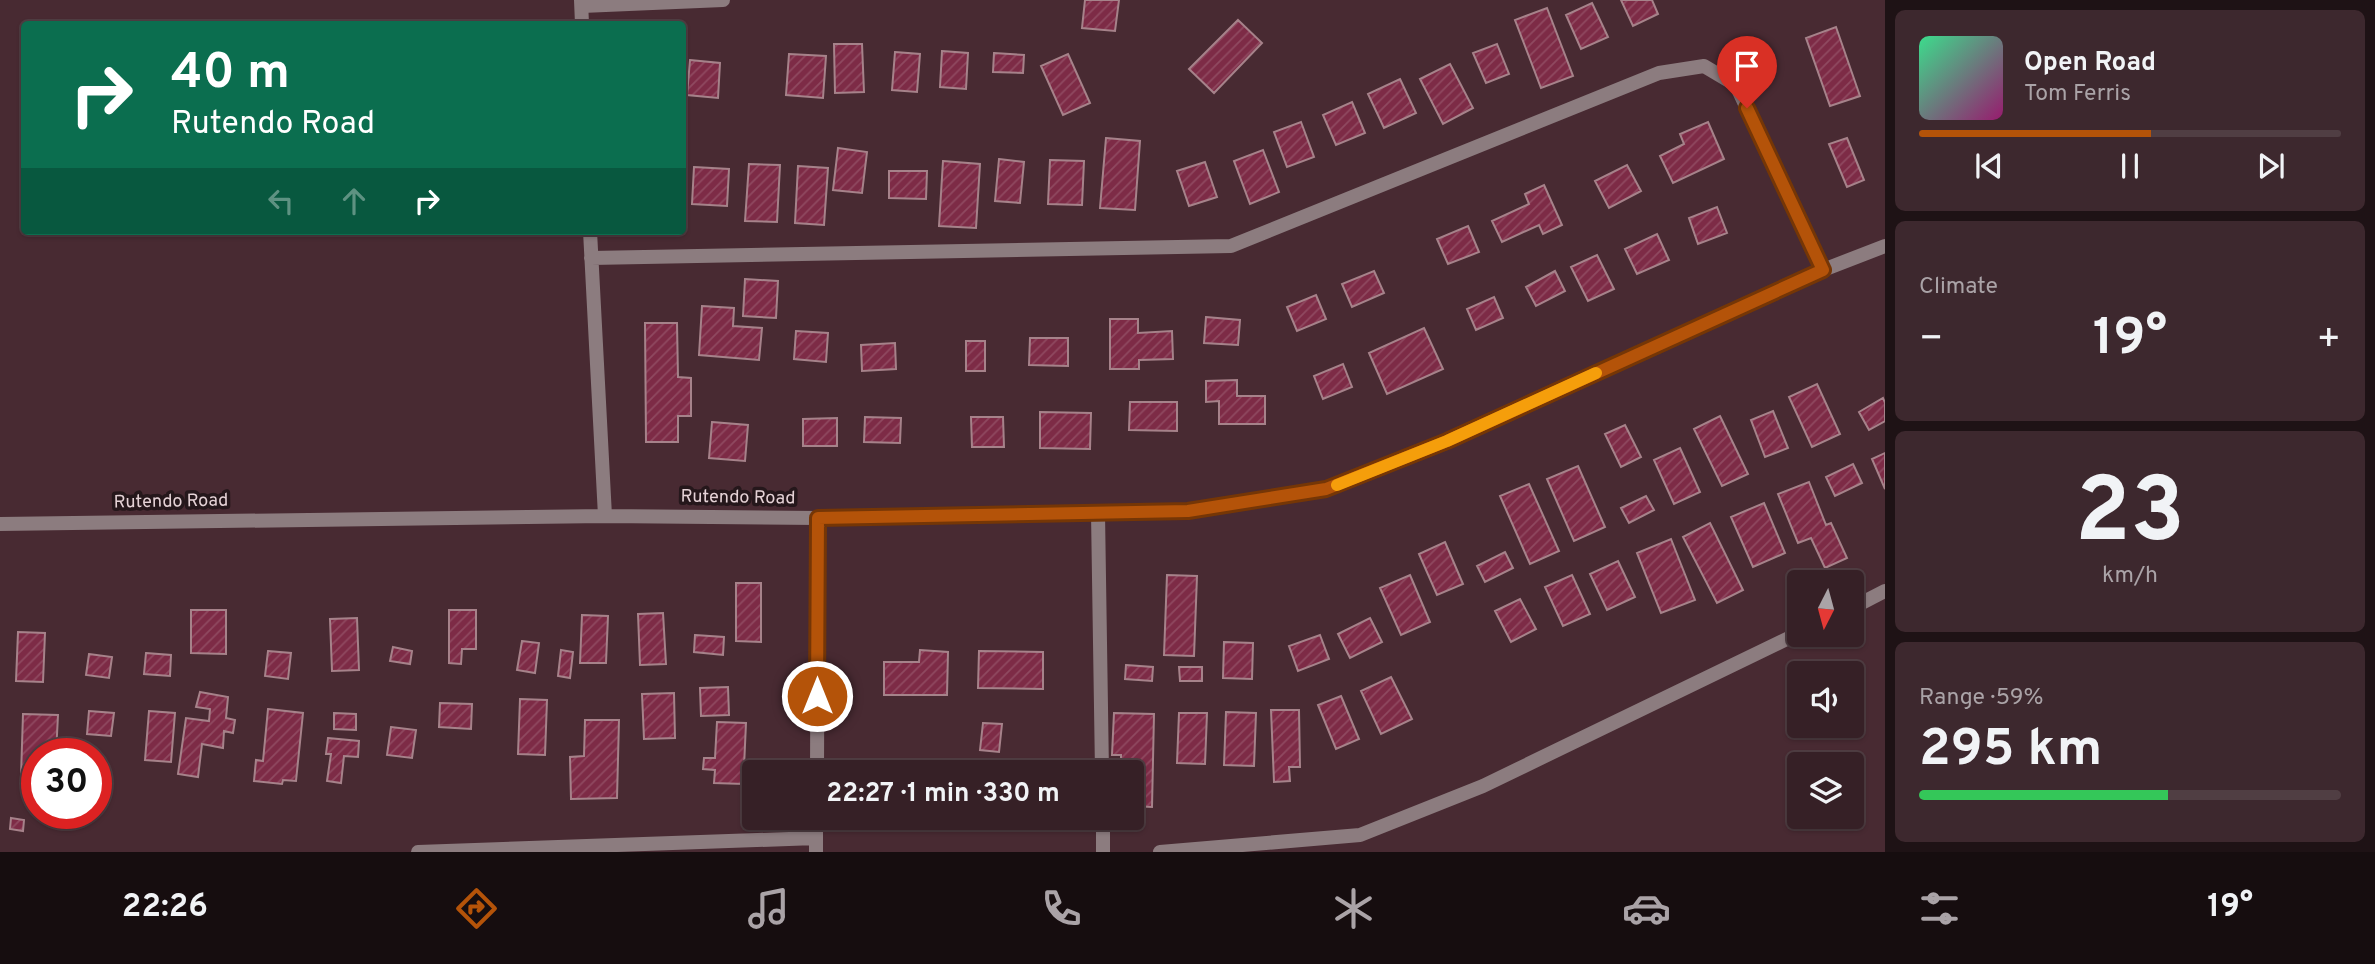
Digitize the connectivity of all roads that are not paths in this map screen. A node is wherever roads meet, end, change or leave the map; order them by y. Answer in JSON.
{"nodes":[{"id":1,"x":723,"y":0,"type":"edge"},
{"id":2,"x":582,"y":3,"type":"edge"},
{"id":3,"x":582,"y":21,"type":"edge"},
{"id":4,"x":590,"y":235,"type":"edge"},
{"id":5,"x":1885,"y":246,"type":"edge"},
{"id":6,"x":592,"y":258,"type":"junction"},
{"id":7,"x":1823,"y":270,"type":"junction"},
{"id":8,"x":1098,"y":513,"type":"junction"},
{"id":9,"x":605,"y":516,"type":"junction"},
{"id":10,"x":818,"y":518,"type":"junction"},
{"id":11,"x":0,"y":524,"type":"edge"},
{"id":12,"x":1885,"y":591,"type":"edge"},
{"id":13,"x":1864,"y":602,"type":"edge"},
{"id":14,"x":1787,"y":639,"type":"edge"},
{"id":15,"x":817,"y":760,"type":"edge"},
{"id":16,"x":1102,"y":760,"type":"edge"},
{"id":17,"x":1103,"y":830,"type":"edge"},
{"id":18,"x":816,"y":845,"type":"edge"},
{"id":19,"x":418,"y":852,"type":"edge"},
{"id":20,"x":1103,"y":852,"type":"edge"},
{"id":21,"x":1160,"y":852,"type":"edge"}],
"edges":[{"from":1,"to":2,"type":"street"},
{"from":2,"to":3,"type":"street"},
{"from":4,"to":6,"type":"street"},
{"from":5,"to":7,"type":"street","name":"Rutendo Road"},
{"from":6,"to":7,"type":"street"},
{"from":6,"to":9,"type":"street"},
{"from":7,"to":8,"type":"street","name":"Rutendo Road"},
{"from":8,"to":10,"type":"street","name":"Rutendo Road"},
{"from":8,"to":16,"type":"street"},
{"from":9,"to":10,"type":"street","name":"Rutendo Road"},
{"from":9,"to":11,"type":"street","name":"Rutendo Road"},
{"from":10,"to":15,"type":"street"},
{"from":12,"to":13,"type":"street"},
{"from":14,"to":21,"type":"street"},
{"from":17,"to":20,"type":"street"},
{"from":18,"to":19,"type":"street"}]}
